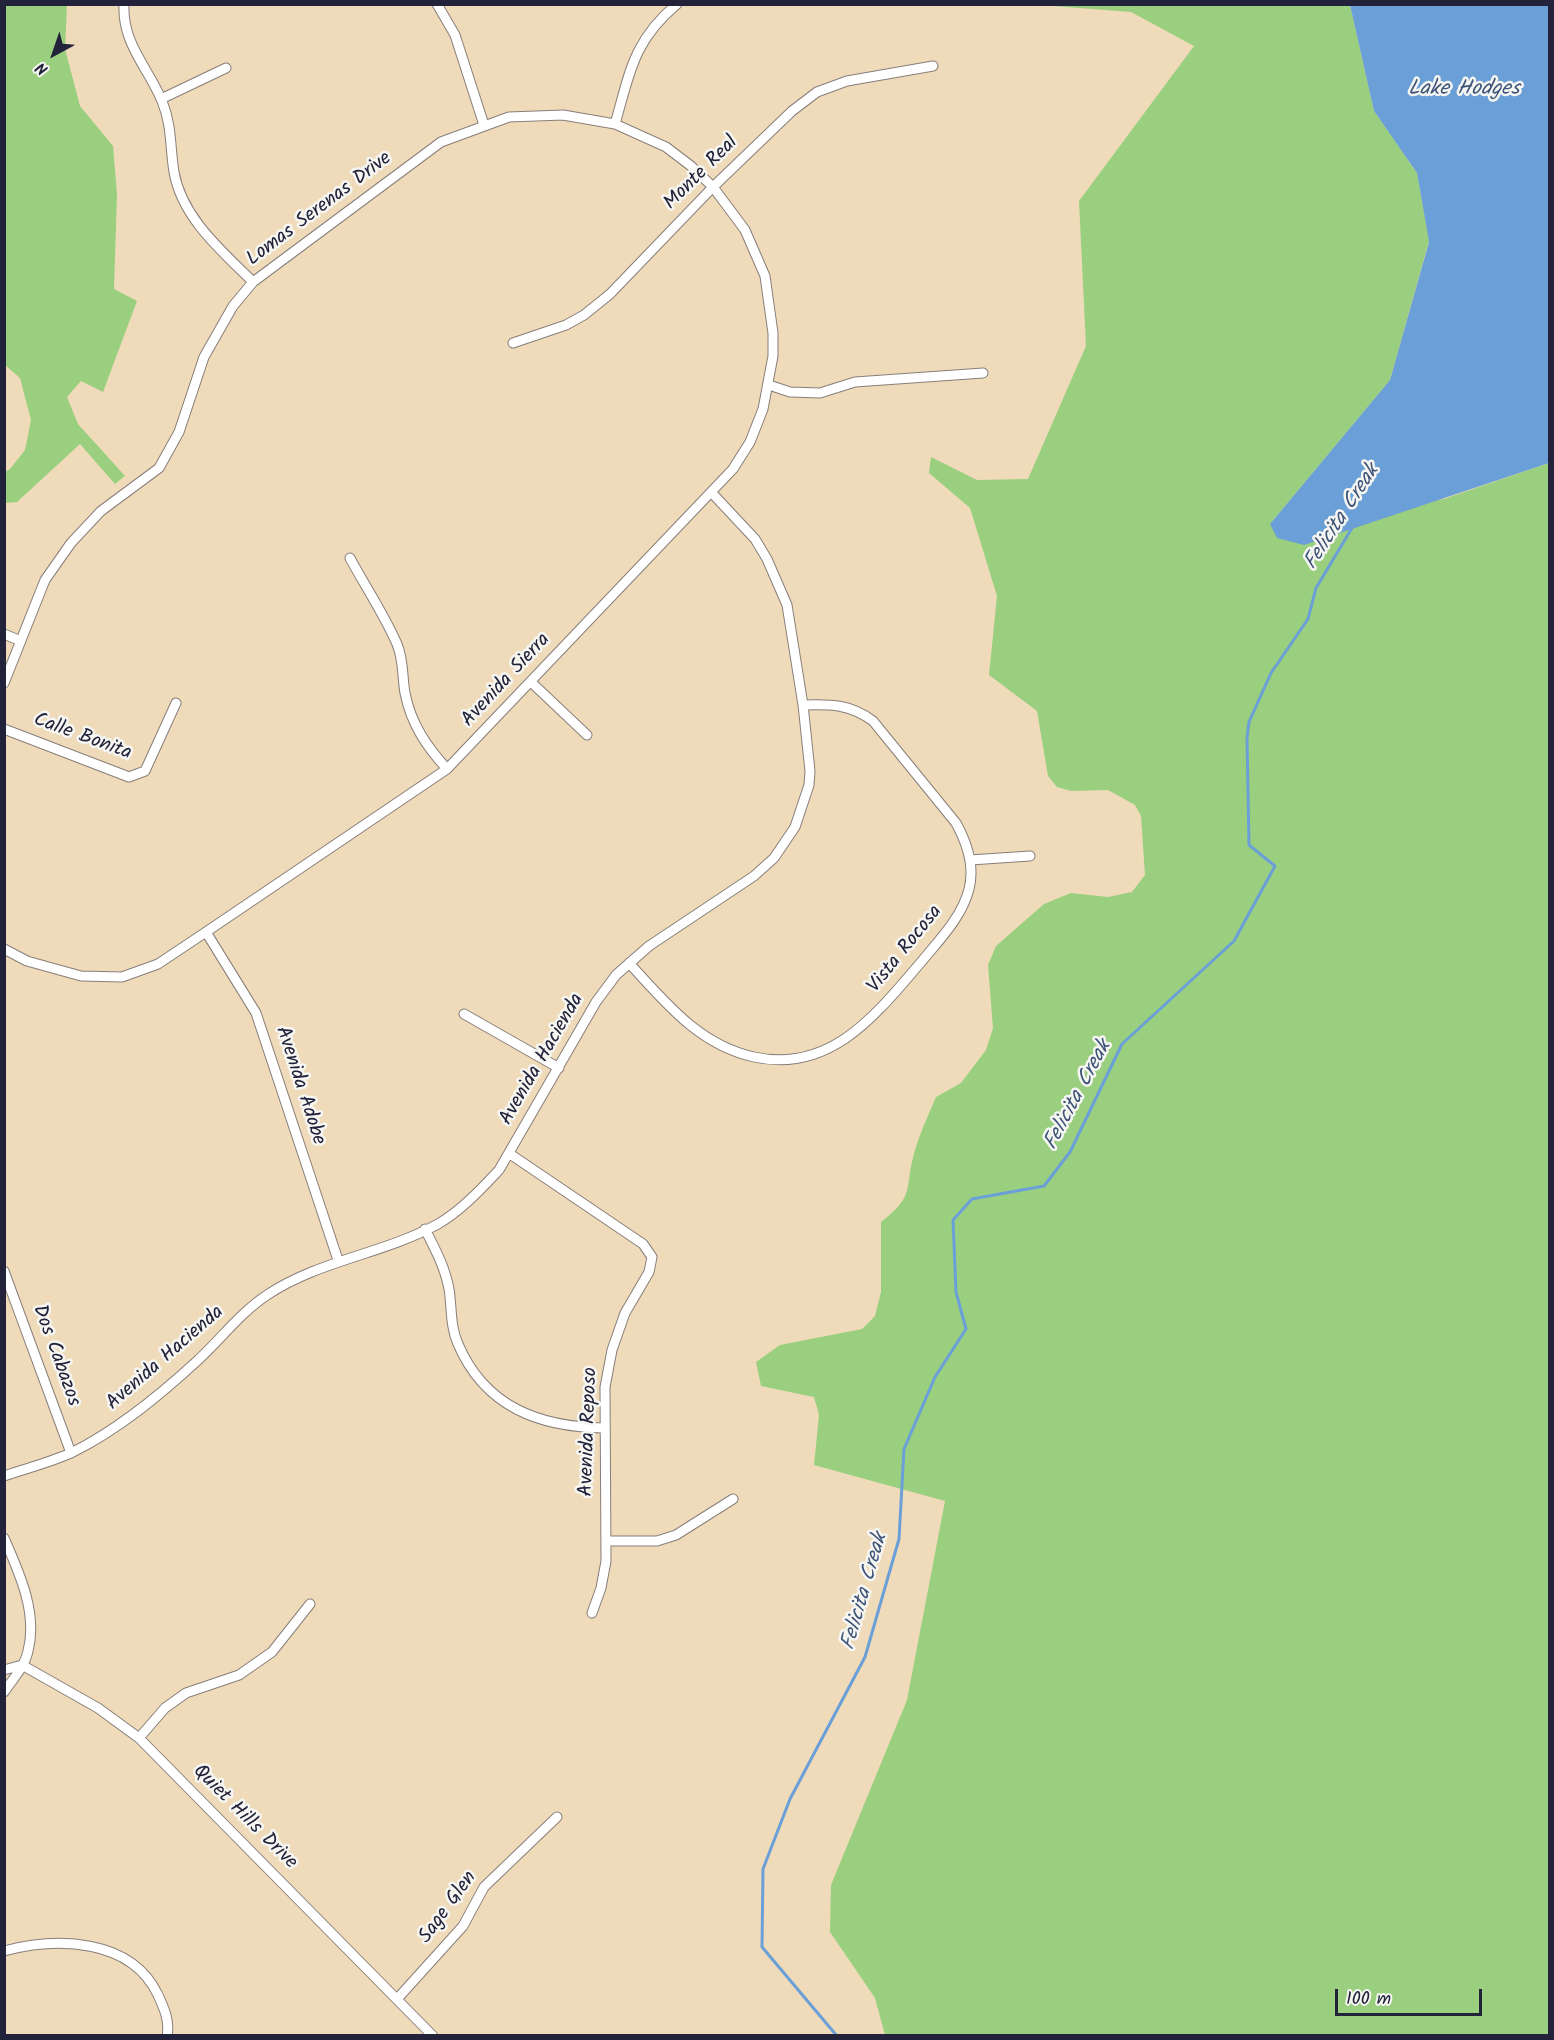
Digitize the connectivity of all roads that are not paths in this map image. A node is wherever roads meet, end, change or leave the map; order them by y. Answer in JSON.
{"nodes":[{"id":1,"x":124,"y":4,"type":"edge"},
{"id":2,"x":437,"y":4,"type":"edge"},
{"id":3,"x":677,"y":4,"type":"edge"},
{"id":4,"x":933,"y":66,"type":"dead end"},
{"id":5,"x":226,"y":68,"type":"dead end"},
{"id":6,"x":161,"y":99,"type":"junction"},
{"id":7,"x":615,"y":124,"type":"junction"},
{"id":8,"x":484,"y":125,"type":"junction"},
{"id":9,"x":713,"y":187,"type":"junction"},
{"id":10,"x":253,"y":282,"type":"junction"},
{"id":11,"x":513,"y":343,"type":"dead end"},
{"id":12,"x":983,"y":373,"type":"dead end"},
{"id":13,"x":769,"y":385,"type":"junction"},
{"id":14,"x":711,"y":492,"type":"junction"},
{"id":15,"x":350,"y":558,"type":"dead end"},
{"id":16,"x":4,"y":634,"type":"edge"},
{"id":17,"x":21,"y":641,"type":"junction"},
{"id":18,"x":531,"y":682,"type":"junction"},
{"id":19,"x":4,"y":683,"type":"edge"},
{"id":20,"x":176,"y":703,"type":"dead end"},
{"id":21,"x":803,"y":705,"type":"junction"},
{"id":22,"x":4,"y":729,"type":"edge"},
{"id":23,"x":587,"y":735,"type":"dead end"},
{"id":24,"x":447,"y":769,"type":"junction"},
{"id":25,"x":1030,"y":856,"type":"dead end"},
{"id":26,"x":970,"y":860,"type":"junction"},
{"id":27,"x":206,"y":933,"type":"junction"},
{"id":28,"x":4,"y":949,"type":"edge"},
{"id":29,"x":629,"y":963,"type":"junction"},
{"id":30,"x":464,"y":1014,"type":"dead end"},
{"id":31,"x":559,"y":1068,"type":"junction"},
{"id":32,"x":510,"y":1154,"type":"junction"},
{"id":33,"x":425,"y":1229,"type":"junction"},
{"id":34,"x":338,"y":1260,"type":"junction"},
{"id":35,"x":4,"y":1271,"type":"edge"},
{"id":36,"x":604,"y":1428,"type":"junction"},
{"id":37,"x":71,"y":1453,"type":"junction"},
{"id":38,"x":4,"y":1476,"type":"edge"},
{"id":39,"x":733,"y":1499,"type":"dead end"},
{"id":40,"x":4,"y":1538,"type":"edge"},
{"id":41,"x":606,"y":1541,"type":"junction"},
{"id":42,"x":310,"y":1604,"type":"dead end"},
{"id":43,"x":592,"y":1613,"type":"dead end"},
{"id":44,"x":22,"y":1665,"type":"junction"},
{"id":45,"x":4,"y":1670,"type":"edge"},
{"id":46,"x":4,"y":1692,"type":"edge"},
{"id":47,"x":139,"y":1738,"type":"junction"},
{"id":48,"x":557,"y":1817,"type":"dead end"},
{"id":49,"x":4,"y":1951,"type":"edge"},
{"id":50,"x":398,"y":1998,"type":"junction"},
{"id":51,"x":167,"y":2036,"type":"edge"},
{"id":52,"x":433,"y":2036,"type":"edge"}],
"edges":[{"from":1,"to":6,"type":"street"},
{"from":2,"to":8,"type":"street"},
{"from":3,"to":7,"type":"street"},
{"from":4,"to":9,"type":"street","name":"Monte Real"},
{"from":5,"to":6,"type":"street"},
{"from":6,"to":10,"type":"street"},
{"from":7,"to":8,"type":"street","name":"Lomas Serenas Drive"},
{"from":7,"to":9,"type":"street","name":"Lomas Serenas Drive"},
{"from":8,"to":10,"type":"street","name":"Lomas Serenas Drive"},
{"from":9,"to":11,"type":"street","name":"Monte Real"},
{"from":9,"to":13,"type":"street","name":"Avenida Sierra"},
{"from":10,"to":17,"type":"street","name":"Lomas Serenas Drive"},
{"from":12,"to":13,"type":"street"},
{"from":13,"to":14,"type":"street","name":"Avenida Sierra"},
{"from":14,"to":18,"type":"street","name":"Avenida Sierra"},
{"from":14,"to":21,"type":"street","name":"Avenida Hacienda"},
{"from":15,"to":24,"type":"street"},
{"from":16,"to":17,"type":"street"},
{"from":17,"to":19,"type":"street","name":"Lomas Serenas Drive"},
{"from":18,"to":23,"type":"street"},
{"from":18,"to":24,"type":"street","name":"Avenida Sierra"},
{"from":20,"to":22,"type":"street","name":"Calle Bonita"},
{"from":21,"to":26,"type":"street","name":"Vista Rocosa"},
{"from":21,"to":29,"type":"street","name":"Avenida Hacienda"},
{"from":24,"to":27,"type":"street","name":"Avenida Sierra"},
{"from":25,"to":26,"type":"street"},
{"from":26,"to":29,"type":"street","name":"Vista Rocosa"},
{"from":27,"to":28,"type":"street","name":"Avenida Sierra"},
{"from":27,"to":34,"type":"street","name":"Avenida Adobe"},
{"from":29,"to":31,"type":"street","name":"Avenida Hacienda"},
{"from":30,"to":31,"type":"street"},
{"from":31,"to":32,"type":"street","name":"Avenida Hacienda"},
{"from":32,"to":33,"type":"street","name":"Avenida Hacienda"},
{"from":32,"to":36,"type":"street","name":"Avenida Reposo"},
{"from":33,"to":34,"type":"street","name":"Avenida Hacienda"},
{"from":33,"to":36,"type":"street"},
{"from":34,"to":37,"type":"street","name":"Avenida Hacienda"},
{"from":35,"to":37,"type":"street","name":"Dos Cabazos"},
{"from":36,"to":41,"type":"street","name":"Avenida Reposo"},
{"from":37,"to":38,"type":"street","name":"Avenida Hacienda"},
{"from":39,"to":41,"type":"street"},
{"from":40,"to":44,"type":"street"},
{"from":41,"to":43,"type":"street","name":"Avenida Reposo"},
{"from":42,"to":47,"type":"street"},
{"from":44,"to":45,"type":"street"},
{"from":44,"to":46,"type":"street"},
{"from":44,"to":47,"type":"street","name":"Quiet Hills Drive"},
{"from":47,"to":50,"type":"street","name":"Quiet Hills Drive"},
{"from":48,"to":50,"type":"street","name":"Sage Glen"},
{"from":49,"to":51,"type":"street"},
{"from":50,"to":52,"type":"street","name":"Quiet Hills Drive"}]}
